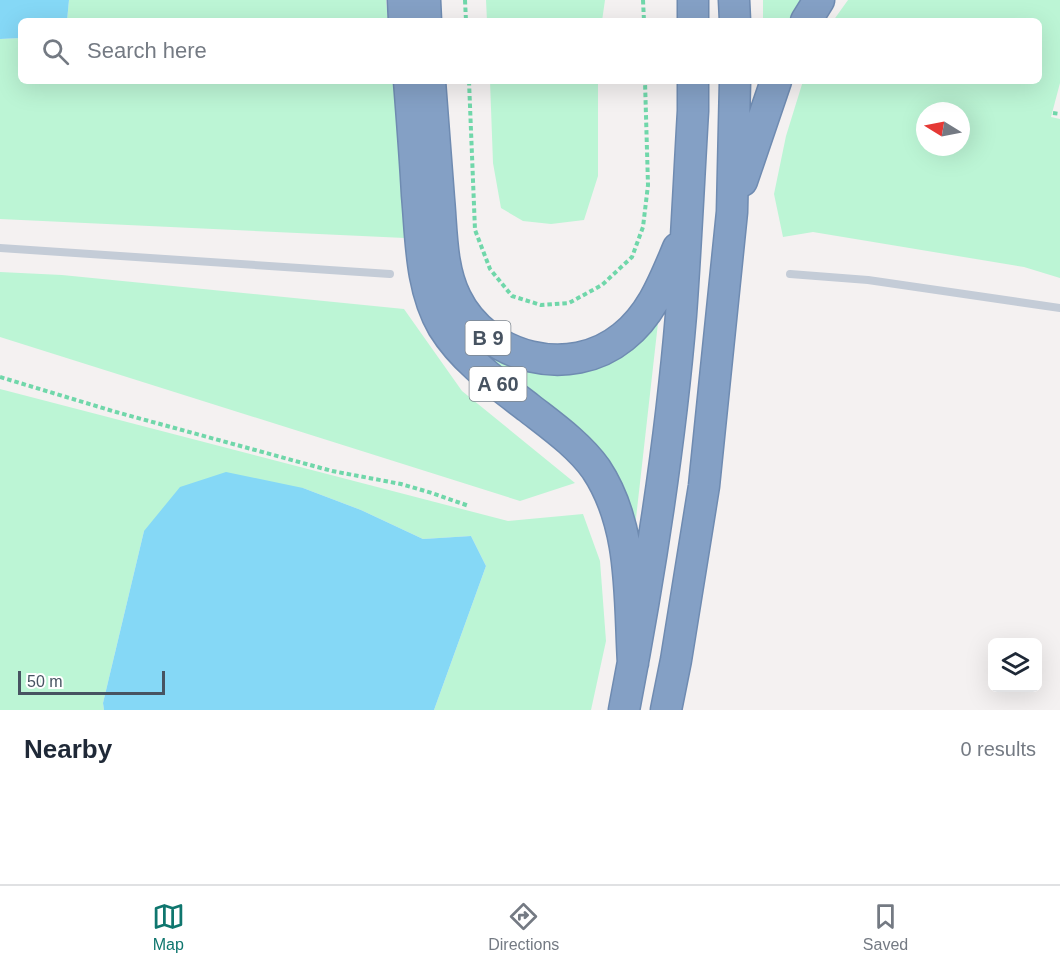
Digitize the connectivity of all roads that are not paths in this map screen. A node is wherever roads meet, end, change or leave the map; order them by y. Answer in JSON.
{"nodes":[{"id":1,"x":403,"y":0,"type":"edge"},
{"id":2,"x":424,"y":0,"type":"edge"},
{"id":3,"x":693,"y":0,"type":"edge"},
{"id":4,"x":734,"y":0,"type":"edge"},
{"id":5,"x":819,"y":0,"type":"edge"},
{"id":6,"x":404,"y":18,"type":"edge"},
{"id":7,"x":426,"y":18,"type":"edge"},
{"id":8,"x":693,"y":18,"type":"edge"},
{"id":9,"x":735,"y":18,"type":"edge"},
{"id":10,"x":808,"y":18,"type":"edge"},
{"id":11,"x":409,"y":84,"type":"edge"},
{"id":12,"x":430,"y":84,"type":"edge"},
{"id":13,"x":693,"y":84,"type":"edge"},
{"id":14,"x":735,"y":84,"type":"edge"},
{"id":15,"x":775,"y":84,"type":"edge"},
{"id":16,"x":732,"y":212,"type":"junction"},
{"id":17,"x":686,"y":229,"type":"junction"},
{"id":18,"x":0,"y":248,"type":"edge"},
{"id":19,"x":390,"y":274,"type":"dead end"},
{"id":20,"x":790,"y":274,"type":"dead end"},
{"id":21,"x":1060,"y":308,"type":"edge"},
{"id":22,"x":633,"y":663,"type":"junction"},
{"id":23,"x":624,"y":710,"type":"edge"},
{"id":24,"x":666,"y":710,"type":"edge"}],
"edges":[{"from":1,"to":6,"type":"highway"},
{"from":2,"to":7,"type":"highway"},
{"from":3,"to":8,"type":"highway"},
{"from":4,"to":9,"type":"highway"},
{"from":5,"to":10,"type":"highway"},
{"from":11,"to":22,"type":"highway","number":"A 60"},
{"from":12,"to":17,"type":"highway","number":"B 9"},
{"from":13,"to":17,"type":"highway","number":"A 60"},
{"from":14,"to":16,"type":"highway"},
{"from":15,"to":16,"type":"highway"},
{"from":16,"to":24,"type":"highway"},
{"from":17,"to":22,"type":"highway","number":"A 60"},
{"from":18,"to":19,"type":"lane"},
{"from":20,"to":21,"type":"lane"},
{"from":22,"to":23,"type":"highway","number":"A 60"}]}
